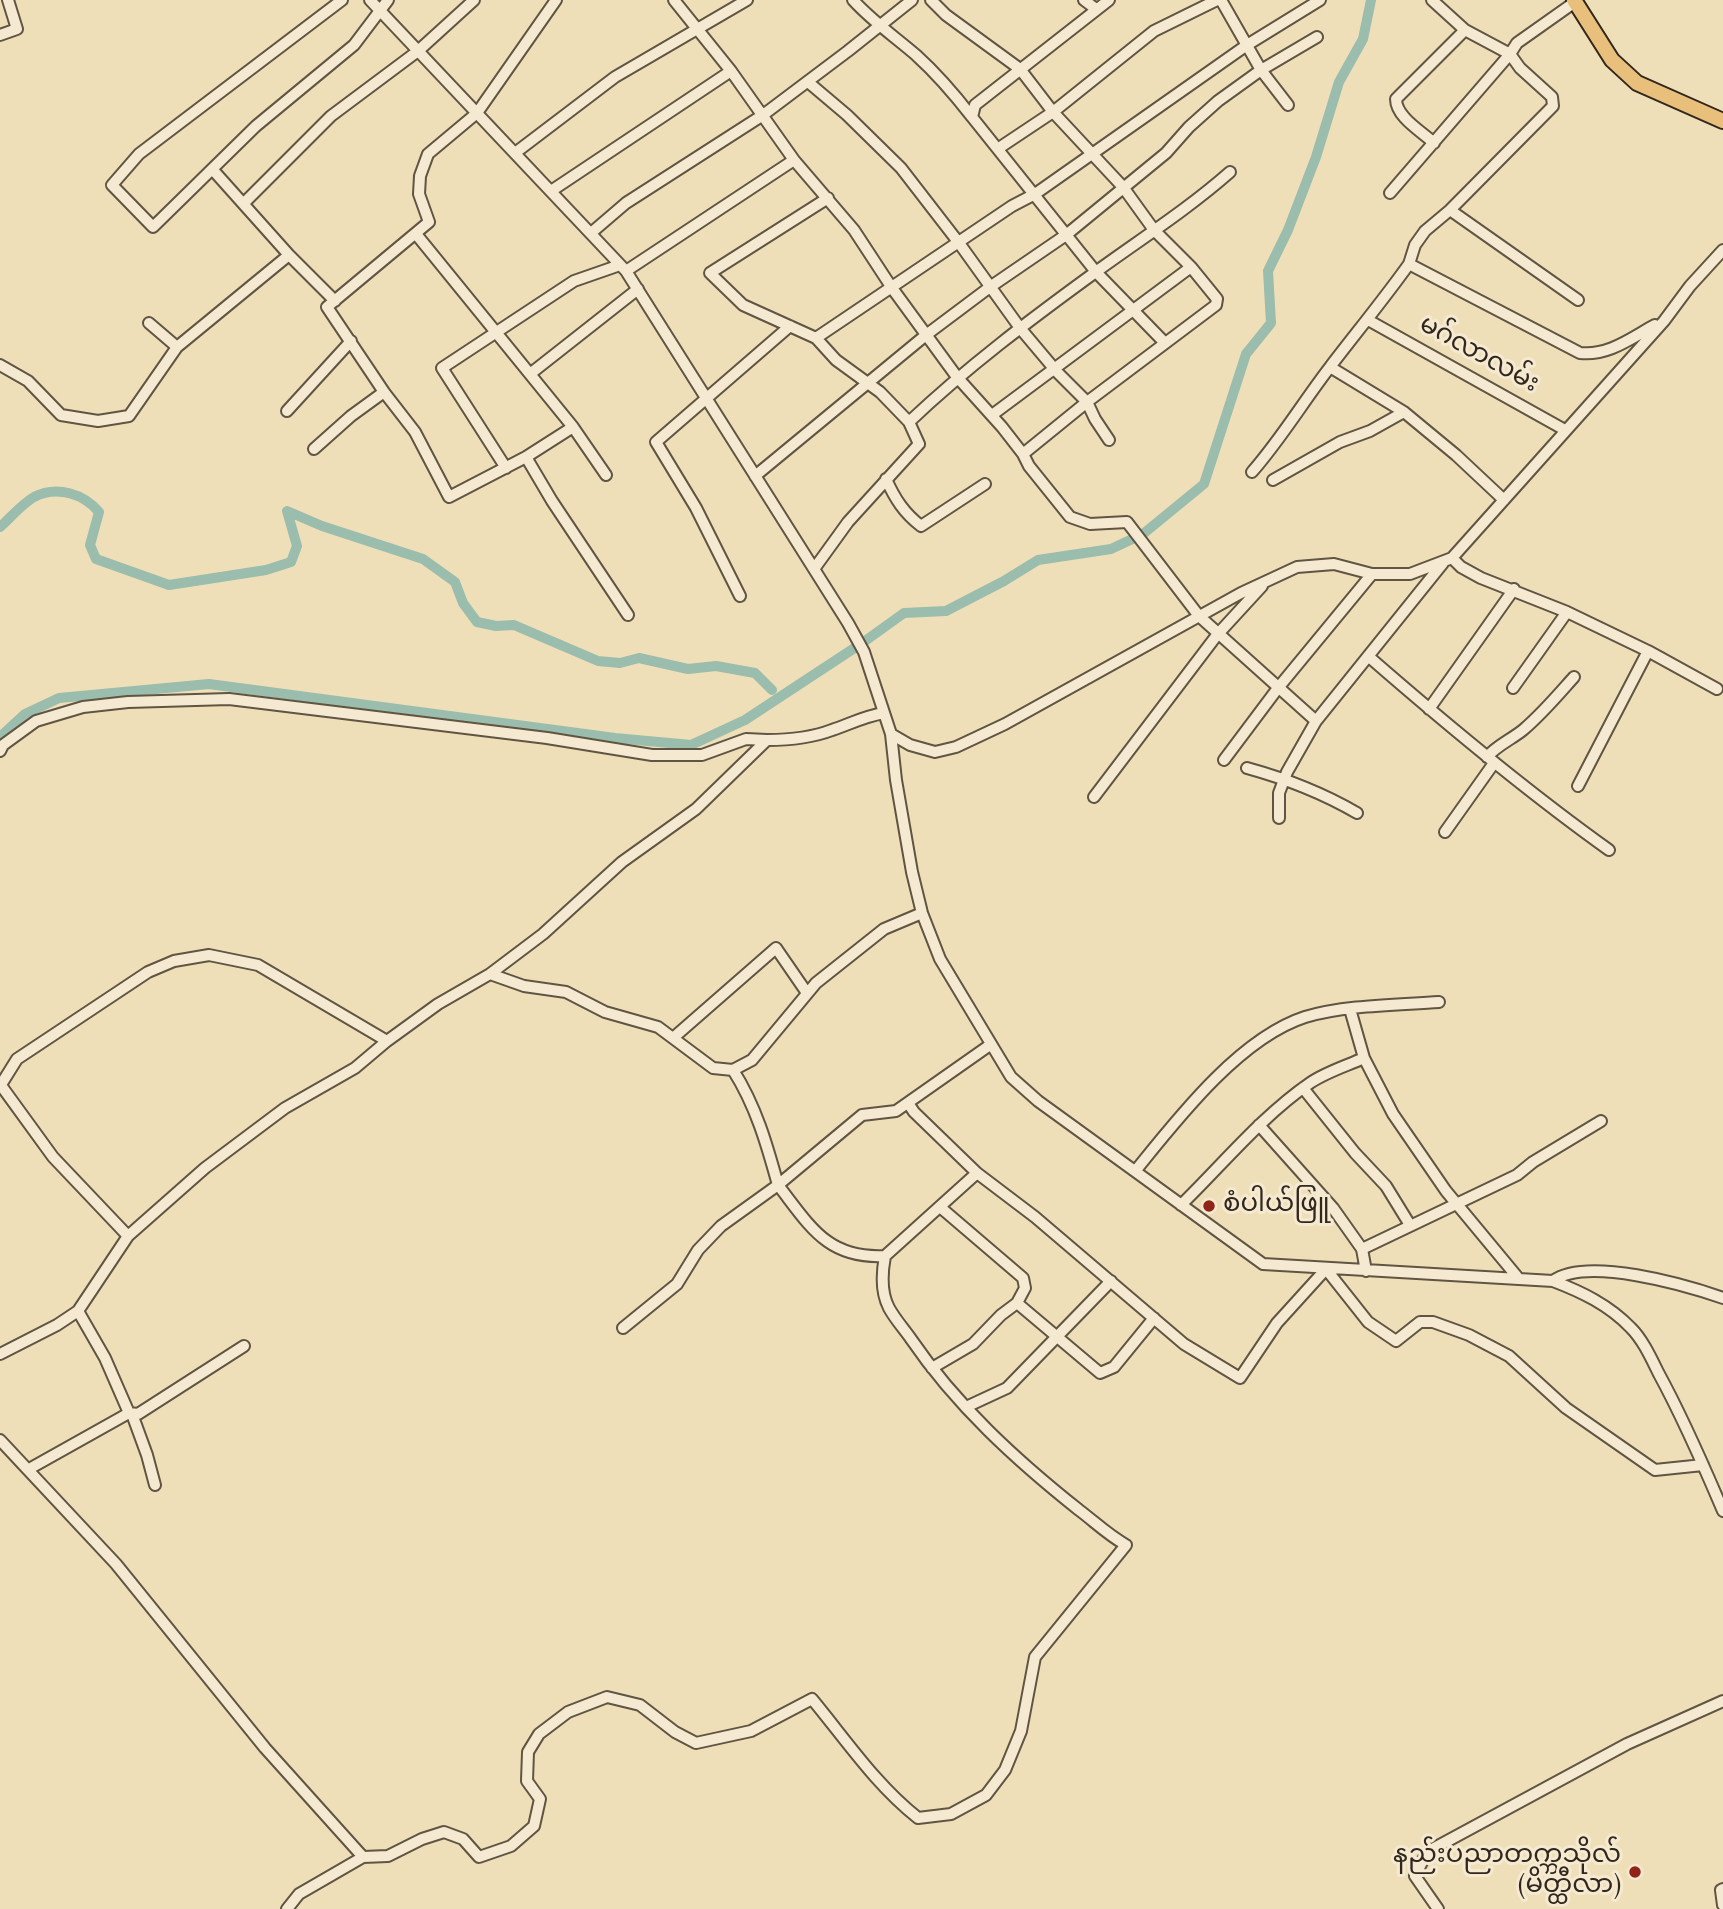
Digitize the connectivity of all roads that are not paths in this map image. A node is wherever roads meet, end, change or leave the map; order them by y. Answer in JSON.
{"nodes":[{"id":1,"x":8,"y":0,"type":"edge"},
{"id":2,"x":342,"y":0,"type":"edge"},
{"id":3,"x":370,"y":0,"type":"edge"},
{"id":4,"x":388,"y":0,"type":"edge"},
{"id":5,"x":474,"y":0,"type":"edge"},
{"id":6,"x":556,"y":0,"type":"edge"},
{"id":7,"x":674,"y":0,"type":"edge"},
{"id":8,"x":747,"y":0,"type":"edge"},
{"id":9,"x":853,"y":0,"type":"edge"},
{"id":10,"x":912,"y":0,"type":"edge"},
{"id":11,"x":931,"y":0,"type":"edge"},
{"id":12,"x":1084,"y":0,"type":"edge"},
{"id":13,"x":1110,"y":0,"type":"edge"},
{"id":14,"x":1219,"y":0,"type":"edge"},
{"id":15,"x":1432,"y":0,"type":"edge"},
{"id":16,"x":1316,"y":1,"type":"edge"},
{"id":17,"x":1574,"y":1,"type":"edge"},
{"id":18,"x":1096,"y":9,"type":"junction"},
{"id":19,"x":381,"y":10,"type":"junction"},
{"id":20,"x":880,"y":26,"type":"junction"},
{"id":21,"x":697,"y":28,"type":"junction"},
{"id":22,"x":1465,"y":30,"type":"junction"},
{"id":23,"x":0,"y":36,"type":"edge"},
{"id":24,"x":1317,"y":37,"type":"dead end"},
{"id":25,"x":1247,"y":45,"type":"junction"},
{"id":26,"x":418,"y":51,"type":"junction"},
{"id":27,"x":1510,"y":54,"type":"junction"},
{"id":28,"x":1020,"y":69,"type":"junction"},
{"id":29,"x":1261,"y":70,"type":"junction"},
{"id":30,"x":731,"y":71,"type":"junction"},
{"id":31,"x":808,"y":82,"type":"junction"},
{"id":32,"x":1287,"y":105,"type":"dead end"},
{"id":33,"x":1053,"y":112,"type":"junction"},
{"id":34,"x":477,"y":113,"type":"junction"},
{"id":35,"x":763,"y":115,"type":"junction"},
{"id":36,"x":972,"y":117,"type":"junction"},
{"id":37,"x":1723,"y":121,"type":"edge"},
{"id":38,"x":1434,"y":143,"type":"junction"},
{"id":39,"x":999,"y":148,"type":"junction"},
{"id":40,"x":515,"y":153,"type":"junction"},
{"id":41,"x":1091,"y":153,"type":"junction"},
{"id":42,"x":794,"y":160,"type":"junction"},
{"id":43,"x":213,"y":170,"type":"junction"},
{"id":44,"x":1230,"y":172,"type":"dead end"},
{"id":45,"x":1123,"y":187,"type":"junction"},
{"id":46,"x":551,"y":191,"type":"junction"},
{"id":47,"x":1390,"y":193,"type":"dead end"},
{"id":48,"x":1035,"y":194,"type":"junction"},
{"id":49,"x":828,"y":198,"type":"junction"},
{"id":50,"x":244,"y":203,"type":"junction"},
{"id":51,"x":1450,"y":210,"type":"junction"},
{"id":52,"x":1154,"y":230,"type":"junction"},
{"id":53,"x":590,"y":233,"type":"junction"},
{"id":54,"x":416,"y":234,"type":"junction"},
{"id":55,"x":1066,"y":234,"type":"junction"},
{"id":56,"x":959,"y":243,"type":"junction"},
{"id":57,"x":1723,"y":250,"type":"edge"},
{"id":58,"x":289,"y":255,"type":"junction"},
{"id":59,"x":1409,"y":264,"type":"junction"},
{"id":60,"x":1191,"y":267,"type":"junction"},
{"id":61,"x":623,"y":268,"type":"junction"},
{"id":62,"x":1096,"y":272,"type":"junction"},
{"id":63,"x":990,"y":287,"type":"junction"},
{"id":64,"x":892,"y":288,"type":"junction"},
{"id":65,"x":638,"y":289,"type":"junction"},
{"id":66,"x":1578,"y":300,"type":"dead end"},
{"id":67,"x":335,"y":301,"type":"junction"},
{"id":68,"x":1133,"y":311,"type":"junction"},
{"id":69,"x":1368,"y":320,"type":"junction"},
{"id":70,"x":1664,"y":321,"type":"junction"},
{"id":71,"x":149,"y":323,"type":"dead end"},
{"id":72,"x":790,"y":326,"type":"junction"},
{"id":73,"x":1020,"y":328,"type":"junction"},
{"id":74,"x":496,"y":333,"type":"junction"},
{"id":75,"x":926,"y":335,"type":"junction"},
{"id":76,"x":816,"y":338,"type":"junction"},
{"id":77,"x":351,"y":341,"type":"junction"},
{"id":78,"x":1165,"y":343,"type":"junction"},
{"id":79,"x":177,"y":347,"type":"junction"},
{"id":80,"x":0,"y":365,"type":"edge"},
{"id":81,"x":1054,"y":366,"type":"junction"},
{"id":82,"x":1330,"y":367,"type":"junction"},
{"id":83,"x":530,"y":374,"type":"junction"},
{"id":84,"x":957,"y":377,"type":"junction"},
{"id":85,"x":868,"y":383,"type":"junction"},
{"id":86,"x":384,"y":392,"type":"junction"},
{"id":87,"x":707,"y":400,"type":"junction"},
{"id":88,"x":1087,"y":402,"type":"junction"},
{"id":89,"x":287,"y":411,"type":"dead end"},
{"id":90,"x":1404,"y":412,"type":"junction"},
{"id":91,"x":992,"y":415,"type":"junction"},
{"id":92,"x":909,"y":422,"type":"junction"},
{"id":93,"x":573,"y":427,"type":"junction"},
{"id":94,"x":1565,"y":430,"type":"junction"},
{"id":95,"x":1109,"y":440,"type":"dead end"},
{"id":96,"x":314,"y":449,"type":"dead end"},
{"id":97,"x":1023,"y":454,"type":"junction"},
{"id":98,"x":526,"y":457,"type":"junction"},
{"id":99,"x":506,"y":468,"type":"junction"},
{"id":100,"x":1252,"y":472,"type":"dead end"},
{"id":101,"x":606,"y":475,"type":"dead end"},
{"id":102,"x":755,"y":476,"type":"junction"},
{"id":103,"x":886,"y":479,"type":"junction"},
{"id":104,"x":1273,"y":480,"type":"dead end"},
{"id":105,"x":985,"y":484,"type":"dead end"},
{"id":106,"x":1504,"y":500,"type":"junction"},
{"id":107,"x":1447,"y":560,"type":"junction"},
{"id":108,"x":814,"y":569,"type":"junction"},
{"id":109,"x":1372,"y":574,"type":"junction"},
{"id":110,"x":1269,"y":579,"type":"junction"},
{"id":111,"x":1514,"y":589,"type":"junction"},
{"id":112,"x":740,"y":596,"type":"dead end"},
{"id":113,"x":1567,"y":612,"type":"junction"},
{"id":114,"x":628,"y":615,"type":"dead end"},
{"id":115,"x":1199,"y":617,"type":"junction"},
{"id":116,"x":1217,"y":635,"type":"junction"},
{"id":117,"x":1648,"y":651,"type":"junction"},
{"id":118,"x":1368,"y":656,"type":"junction"},
{"id":119,"x":1574,"y":677,"type":"dead end"},
{"id":120,"x":1279,"y":688,"type":"junction"},
{"id":121,"x":1513,"y":688,"type":"dead end"},
{"id":122,"x":1717,"y":689,"type":"dead end"},
{"id":123,"x":1429,"y":709,"type":"junction"},
{"id":124,"x":884,"y":713,"type":"junction"},
{"id":125,"x":1316,"y":721,"type":"junction"},
{"id":126,"x":891,"y":734,"type":"junction"},
{"id":127,"x":767,"y":740,"type":"junction"},
{"id":128,"x":0,"y":751,"type":"edge"},
{"id":129,"x":1224,"y":760,"type":"dead end"},
{"id":130,"x":1491,"y":760,"type":"junction"},
{"id":131,"x":1247,"y":768,"type":"dead end"},
{"id":132,"x":1285,"y":778,"type":"junction"},
{"id":133,"x":1578,"y":786,"type":"dead end"},
{"id":134,"x":1094,"y":797,"type":"dead end"},
{"id":135,"x":1357,"y":813,"type":"dead end"},
{"id":136,"x":1279,"y":818,"type":"dead end"},
{"id":137,"x":1445,"y":832,"type":"dead end"},
{"id":138,"x":1609,"y":850,"type":"dead end"},
{"id":139,"x":922,"y":913,"type":"junction"},
{"id":140,"x":490,"y":974,"type":"junction"},
{"id":141,"x":807,"y":993,"type":"junction"},
{"id":142,"x":1439,"y":1002,"type":"dead end"},
{"id":143,"x":1350,"y":1009,"type":"junction"},
{"id":144,"x":673,"y":1038,"type":"junction"},
{"id":145,"x":387,"y":1041,"type":"junction"},
{"id":146,"x":990,"y":1045,"type":"junction"},
{"id":147,"x":1364,"y":1058,"type":"junction"},
{"id":148,"x":733,"y":1070,"type":"junction"},
{"id":149,"x":1,"y":1083,"type":"edge"},
{"id":150,"x":1303,"y":1088,"type":"junction"},
{"id":151,"x":908,"y":1103,"type":"junction"},
{"id":152,"x":1601,"y":1121,"type":"dead end"},
{"id":153,"x":1259,"y":1125,"type":"junction"},
{"id":154,"x":1136,"y":1170,"type":"junction"},
{"id":155,"x":977,"y":1173,"type":"junction"},
{"id":156,"x":778,"y":1185,"type":"junction"},
{"id":157,"x":1458,"y":1204,"type":"junction"},
{"id":158,"x":1181,"y":1205,"type":"junction"},
{"id":159,"x":940,"y":1206,"type":"junction"},
{"id":160,"x":1410,"y":1225,"type":"junction"},
{"id":161,"x":128,"y":1236,"type":"junction"},
{"id":162,"x":1362,"y":1249,"type":"junction"},
{"id":163,"x":885,"y":1256,"type":"junction"},
{"id":164,"x":1326,"y":1269,"type":"junction"},
{"id":165,"x":1366,"y":1271,"type":"junction"},
{"id":166,"x":1519,"y":1279,"type":"junction"},
{"id":167,"x":1111,"y":1281,"type":"junction"},
{"id":168,"x":1553,"y":1281,"type":"junction"},
{"id":169,"x":1723,"y":1298,"type":"edge"},
{"id":170,"x":1017,"y":1303,"type":"junction"},
{"id":171,"x":78,"y":1311,"type":"junction"},
{"id":172,"x":1154,"y":1318,"type":"junction"},
{"id":173,"x":623,"y":1328,"type":"dead end"},
{"id":174,"x":1057,"y":1338,"type":"junction"},
{"id":175,"x":244,"y":1346,"type":"dead end"},
{"id":176,"x":0,"y":1354,"type":"edge"},
{"id":177,"x":932,"y":1368,"type":"junction"},
{"id":178,"x":966,"y":1407,"type":"junction"},
{"id":179,"x":130,"y":1414,"type":"junction"},
{"id":180,"x":0,"y":1440,"type":"edge"},
{"id":181,"x":1703,"y":1465,"type":"junction"},
{"id":182,"x":29,"y":1469,"type":"junction"},
{"id":183,"x":155,"y":1485,"type":"dead end"},
{"id":184,"x":1723,"y":1511,"type":"edge"},
{"id":185,"x":1723,"y":1701,"type":"edge"},
{"id":186,"x":363,"y":1857,"type":"junction"},
{"id":187,"x":1723,"y":1889,"type":"edge"},
{"id":188,"x":1723,"y":1905,"type":"edge"},
{"id":189,"x":287,"y":1909,"type":"edge"},
{"id":190,"x":1438,"y":1909,"type":"edge"}],
"edges":[{"from":1,"to":23,"type":"street"},
{"from":2,"to":43,"type":"street"},
{"from":3,"to":19,"type":"street"},
{"from":4,"to":19,"type":"street"},
{"from":5,"to":26,"type":"street"},
{"from":6,"to":34,"type":"street"},
{"from":7,"to":21,"type":"street"},
{"from":8,"to":21,"type":"street"},
{"from":9,"to":20,"type":"street"},
{"from":10,"to":20,"type":"street"},
{"from":11,"to":28,"type":"street"},
{"from":12,"to":18,"type":"street"},
{"from":13,"to":18,"type":"street"},
{"from":14,"to":25,"type":"street"},
{"from":14,"to":33,"type":"street"},
{"from":15,"to":22,"type":"street"},
{"from":16,"to":25,"type":"street"},
{"from":17,"to":27,"type":"street"},
{"from":17,"to":37,"type":"main road"},
{"from":18,"to":28,"type":"street"},
{"from":19,"to":26,"type":"street"},
{"from":19,"to":43,"type":"street"},
{"from":20,"to":31,"type":"street"},
{"from":20,"to":36,"type":"street"},
{"from":21,"to":30,"type":"street"},
{"from":21,"to":40,"type":"street"},
{"from":22,"to":27,"type":"street"},
{"from":22,"to":38,"type":"street"},
{"from":24,"to":29,"type":"street"},
{"from":25,"to":29,"type":"street"},
{"from":25,"to":41,"type":"street"},
{"from":26,"to":34,"type":"street"},
{"from":26,"to":50,"type":"street"},
{"from":27,"to":38,"type":"street"},
{"from":27,"to":51,"type":"street"},
{"from":28,"to":33,"type":"street"},
{"from":28,"to":36,"type":"street"},
{"from":29,"to":32,"type":"street"},
{"from":29,"to":45,"type":"street"},
{"from":30,"to":35,"type":"street"},
{"from":30,"to":46,"type":"street"},
{"from":31,"to":35,"type":"street"},
{"from":31,"to":56,"type":"street"},
{"from":33,"to":39,"type":"street"},
{"from":33,"to":41,"type":"street"},
{"from":34,"to":40,"type":"street"},
{"from":34,"to":54,"type":"street"},
{"from":35,"to":42,"type":"street"},
{"from":35,"to":53,"type":"street"},
{"from":36,"to":39,"type":"street"},
{"from":38,"to":47,"type":"street"},
{"from":39,"to":48,"type":"street"},
{"from":40,"to":46,"type":"street"},
{"from":41,"to":45,"type":"street"},
{"from":41,"to":48,"type":"street"},
{"from":42,"to":49,"type":"street"},
{"from":42,"to":61,"type":"street"},
{"from":43,"to":50,"type":"street"},
{"from":44,"to":52,"type":"street"},
{"from":45,"to":52,"type":"street"},
{"from":45,"to":55,"type":"street"},
{"from":46,"to":53,"type":"street"},
{"from":48,"to":55,"type":"street"},
{"from":48,"to":56,"type":"street"},
{"from":49,"to":64,"type":"street"},
{"from":49,"to":72,"type":"street"},
{"from":50,"to":58,"type":"street"},
{"from":51,"to":59,"type":"street"},
{"from":51,"to":66,"type":"street"},
{"from":52,"to":60,"type":"street"},
{"from":52,"to":62,"type":"street"},
{"from":53,"to":61,"type":"street"},
{"from":54,"to":67,"type":"street"},
{"from":54,"to":74,"type":"street"},
{"from":55,"to":62,"type":"street"},
{"from":55,"to":63,"type":"street"},
{"from":56,"to":63,"type":"street"},
{"from":56,"to":64,"type":"street"},
{"from":57,"to":70,"type":"street"},
{"from":58,"to":67,"type":"street"},
{"from":58,"to":79,"type":"street"},
{"from":59,"to":69,"type":"street"},
{"from":59,"to":70,"type":"street"},
{"from":60,"to":68,"type":"street"},
{"from":60,"to":78,"type":"street"},
{"from":61,"to":65,"type":"street"},
{"from":61,"to":74,"type":"street"},
{"from":62,"to":68,"type":"street"},
{"from":62,"to":73,"type":"street"},
{"from":63,"to":73,"type":"street"},
{"from":63,"to":75,"type":"street"},
{"from":64,"to":75,"type":"street"},
{"from":64,"to":76,"type":"street"},
{"from":65,"to":83,"type":"street"},
{"from":65,"to":87,"type":"street"},
{"from":67,"to":77,"type":"street"},
{"from":68,"to":78,"type":"street"},
{"from":68,"to":81,"type":"street"},
{"from":69,"to":82,"type":"street"},
{"from":69,"to":94,"type":"street","name":"မဂ်လာလမ်း"},
{"from":70,"to":94,"type":"street"},
{"from":71,"to":79,"type":"street"},
{"from":72,"to":76,"type":"street"},
{"from":72,"to":87,"type":"street"},
{"from":73,"to":81,"type":"street"},
{"from":73,"to":84,"type":"street"},
{"from":74,"to":83,"type":"street"},
{"from":74,"to":99,"type":"street"},
{"from":75,"to":84,"type":"street"},
{"from":75,"to":85,"type":"street"},
{"from":76,"to":85,"type":"street"},
{"from":77,"to":86,"type":"street"},
{"from":77,"to":89,"type":"street"},
{"from":78,"to":88,"type":"street"},
{"from":79,"to":80,"type":"street"},
{"from":81,"to":88,"type":"street"},
{"from":81,"to":91,"type":"street"},
{"from":82,"to":90,"type":"street"},
{"from":82,"to":100,"type":"street"},
{"from":83,"to":93,"type":"street"},
{"from":84,"to":91,"type":"street"},
{"from":84,"to":92,"type":"street"},
{"from":85,"to":92,"type":"street"},
{"from":85,"to":102,"type":"street"},
{"from":86,"to":96,"type":"street"},
{"from":86,"to":99,"type":"street"},
{"from":87,"to":102,"type":"street"},
{"from":87,"to":112,"type":"street"},
{"from":88,"to":95,"type":"street"},
{"from":88,"to":97,"type":"street"},
{"from":90,"to":104,"type":"street"},
{"from":90,"to":106,"type":"street"},
{"from":91,"to":97,"type":"street"},
{"from":92,"to":103,"type":"street"},
{"from":93,"to":98,"type":"street"},
{"from":93,"to":101,"type":"street"},
{"from":94,"to":106,"type":"street"},
{"from":97,"to":115,"type":"street"},
{"from":98,"to":99,"type":"street"},
{"from":98,"to":114,"type":"street"},
{"from":102,"to":108,"type":"street"},
{"from":103,"to":105,"type":"street"},
{"from":103,"to":108,"type":"street"},
{"from":106,"to":107,"type":"street"},
{"from":107,"to":109,"type":"street"},
{"from":107,"to":111,"type":"street"},
{"from":107,"to":118,"type":"street"},
{"from":108,"to":124,"type":"street"},
{"from":109,"to":110,"type":"street"},
{"from":109,"to":120,"type":"street"},
{"from":110,"to":115,"type":"street"},
{"from":110,"to":116,"type":"street"},
{"from":111,"to":113,"type":"street"},
{"from":111,"to":123,"type":"street"},
{"from":113,"to":117,"type":"street"},
{"from":113,"to":121,"type":"street"},
{"from":115,"to":116,"type":"street"},
{"from":115,"to":126,"type":"street"},
{"from":116,"to":120,"type":"street"},
{"from":116,"to":134,"type":"street"},
{"from":117,"to":122,"type":"street"},
{"from":117,"to":133,"type":"street"},
{"from":118,"to":123,"type":"street"},
{"from":118,"to":125,"type":"street"},
{"from":119,"to":130,"type":"street"},
{"from":120,"to":125,"type":"street"},
{"from":120,"to":129,"type":"street"},
{"from":123,"to":130,"type":"street"},
{"from":124,"to":126,"type":"street"},
{"from":124,"to":127,"type":"street"},
{"from":125,"to":132,"type":"street"},
{"from":126,"to":139,"type":"street"},
{"from":127,"to":128,"type":"street"},
{"from":127,"to":140,"type":"street"},
{"from":130,"to":137,"type":"street"},
{"from":130,"to":138,"type":"street"},
{"from":131,"to":132,"type":"street"},
{"from":132,"to":135,"type":"street"},
{"from":132,"to":136,"type":"street"},
{"from":139,"to":141,"type":"street"},
{"from":139,"to":146,"type":"street"},
{"from":140,"to":144,"type":"street"},
{"from":140,"to":145,"type":"street"},
{"from":141,"to":144,"type":"street"},
{"from":141,"to":148,"type":"street"},
{"from":142,"to":143,"type":"street"},
{"from":143,"to":147,"type":"street"},
{"from":143,"to":154,"type":"street"},
{"from":144,"to":148,"type":"street"},
{"from":145,"to":149,"type":"street"},
{"from":145,"to":161,"type":"street"},
{"from":146,"to":151,"type":"street"},
{"from":146,"to":154,"type":"street"},
{"from":147,"to":150,"type":"street"},
{"from":147,"to":157,"type":"street"},
{"from":148,"to":156,"type":"street"},
{"from":149,"to":161,"type":"street"},
{"from":150,"to":153,"type":"street"},
{"from":150,"to":160,"type":"street"},
{"from":151,"to":155,"type":"street"},
{"from":151,"to":156,"type":"street"},
{"from":152,"to":157,"type":"street"},
{"from":153,"to":158,"type":"street"},
{"from":153,"to":162,"type":"street"},
{"from":154,"to":158,"type":"street"},
{"from":155,"to":159,"type":"street"},
{"from":155,"to":167,"type":"street"},
{"from":156,"to":163,"type":"street"},
{"from":156,"to":173,"type":"street"},
{"from":157,"to":160,"type":"street"},
{"from":157,"to":166,"type":"street"},
{"from":158,"to":164,"type":"street"},
{"from":159,"to":163,"type":"street"},
{"from":159,"to":170,"type":"street"},
{"from":160,"to":162,"type":"street"},
{"from":161,"to":171,"type":"street"},
{"from":162,"to":165,"type":"street"},
{"from":163,"to":177,"type":"street"},
{"from":164,"to":165,"type":"street"},
{"from":164,"to":172,"type":"street"},
{"from":164,"to":181,"type":"street"},
{"from":165,"to":166,"type":"street"},
{"from":166,"to":168,"type":"street"},
{"from":167,"to":172,"type":"street"},
{"from":167,"to":174,"type":"street"},
{"from":168,"to":169,"type":"street"},
{"from":168,"to":181,"type":"street"},
{"from":170,"to":174,"type":"street"},
{"from":170,"to":177,"type":"street"},
{"from":171,"to":176,"type":"street"},
{"from":171,"to":179,"type":"street"},
{"from":172,"to":174,"type":"street"},
{"from":174,"to":178,"type":"street"},
{"from":175,"to":179,"type":"street"},
{"from":177,"to":178,"type":"street"},
{"from":178,"to":186,"type":"street"},
{"from":179,"to":182,"type":"street"},
{"from":179,"to":183,"type":"street"},
{"from":180,"to":182,"type":"street"},
{"from":181,"to":184,"type":"street"},
{"from":182,"to":186,"type":"street"},
{"from":185,"to":190,"type":"street"},
{"from":186,"to":189,"type":"street"},
{"from":187,"to":188,"type":"street"}]}
